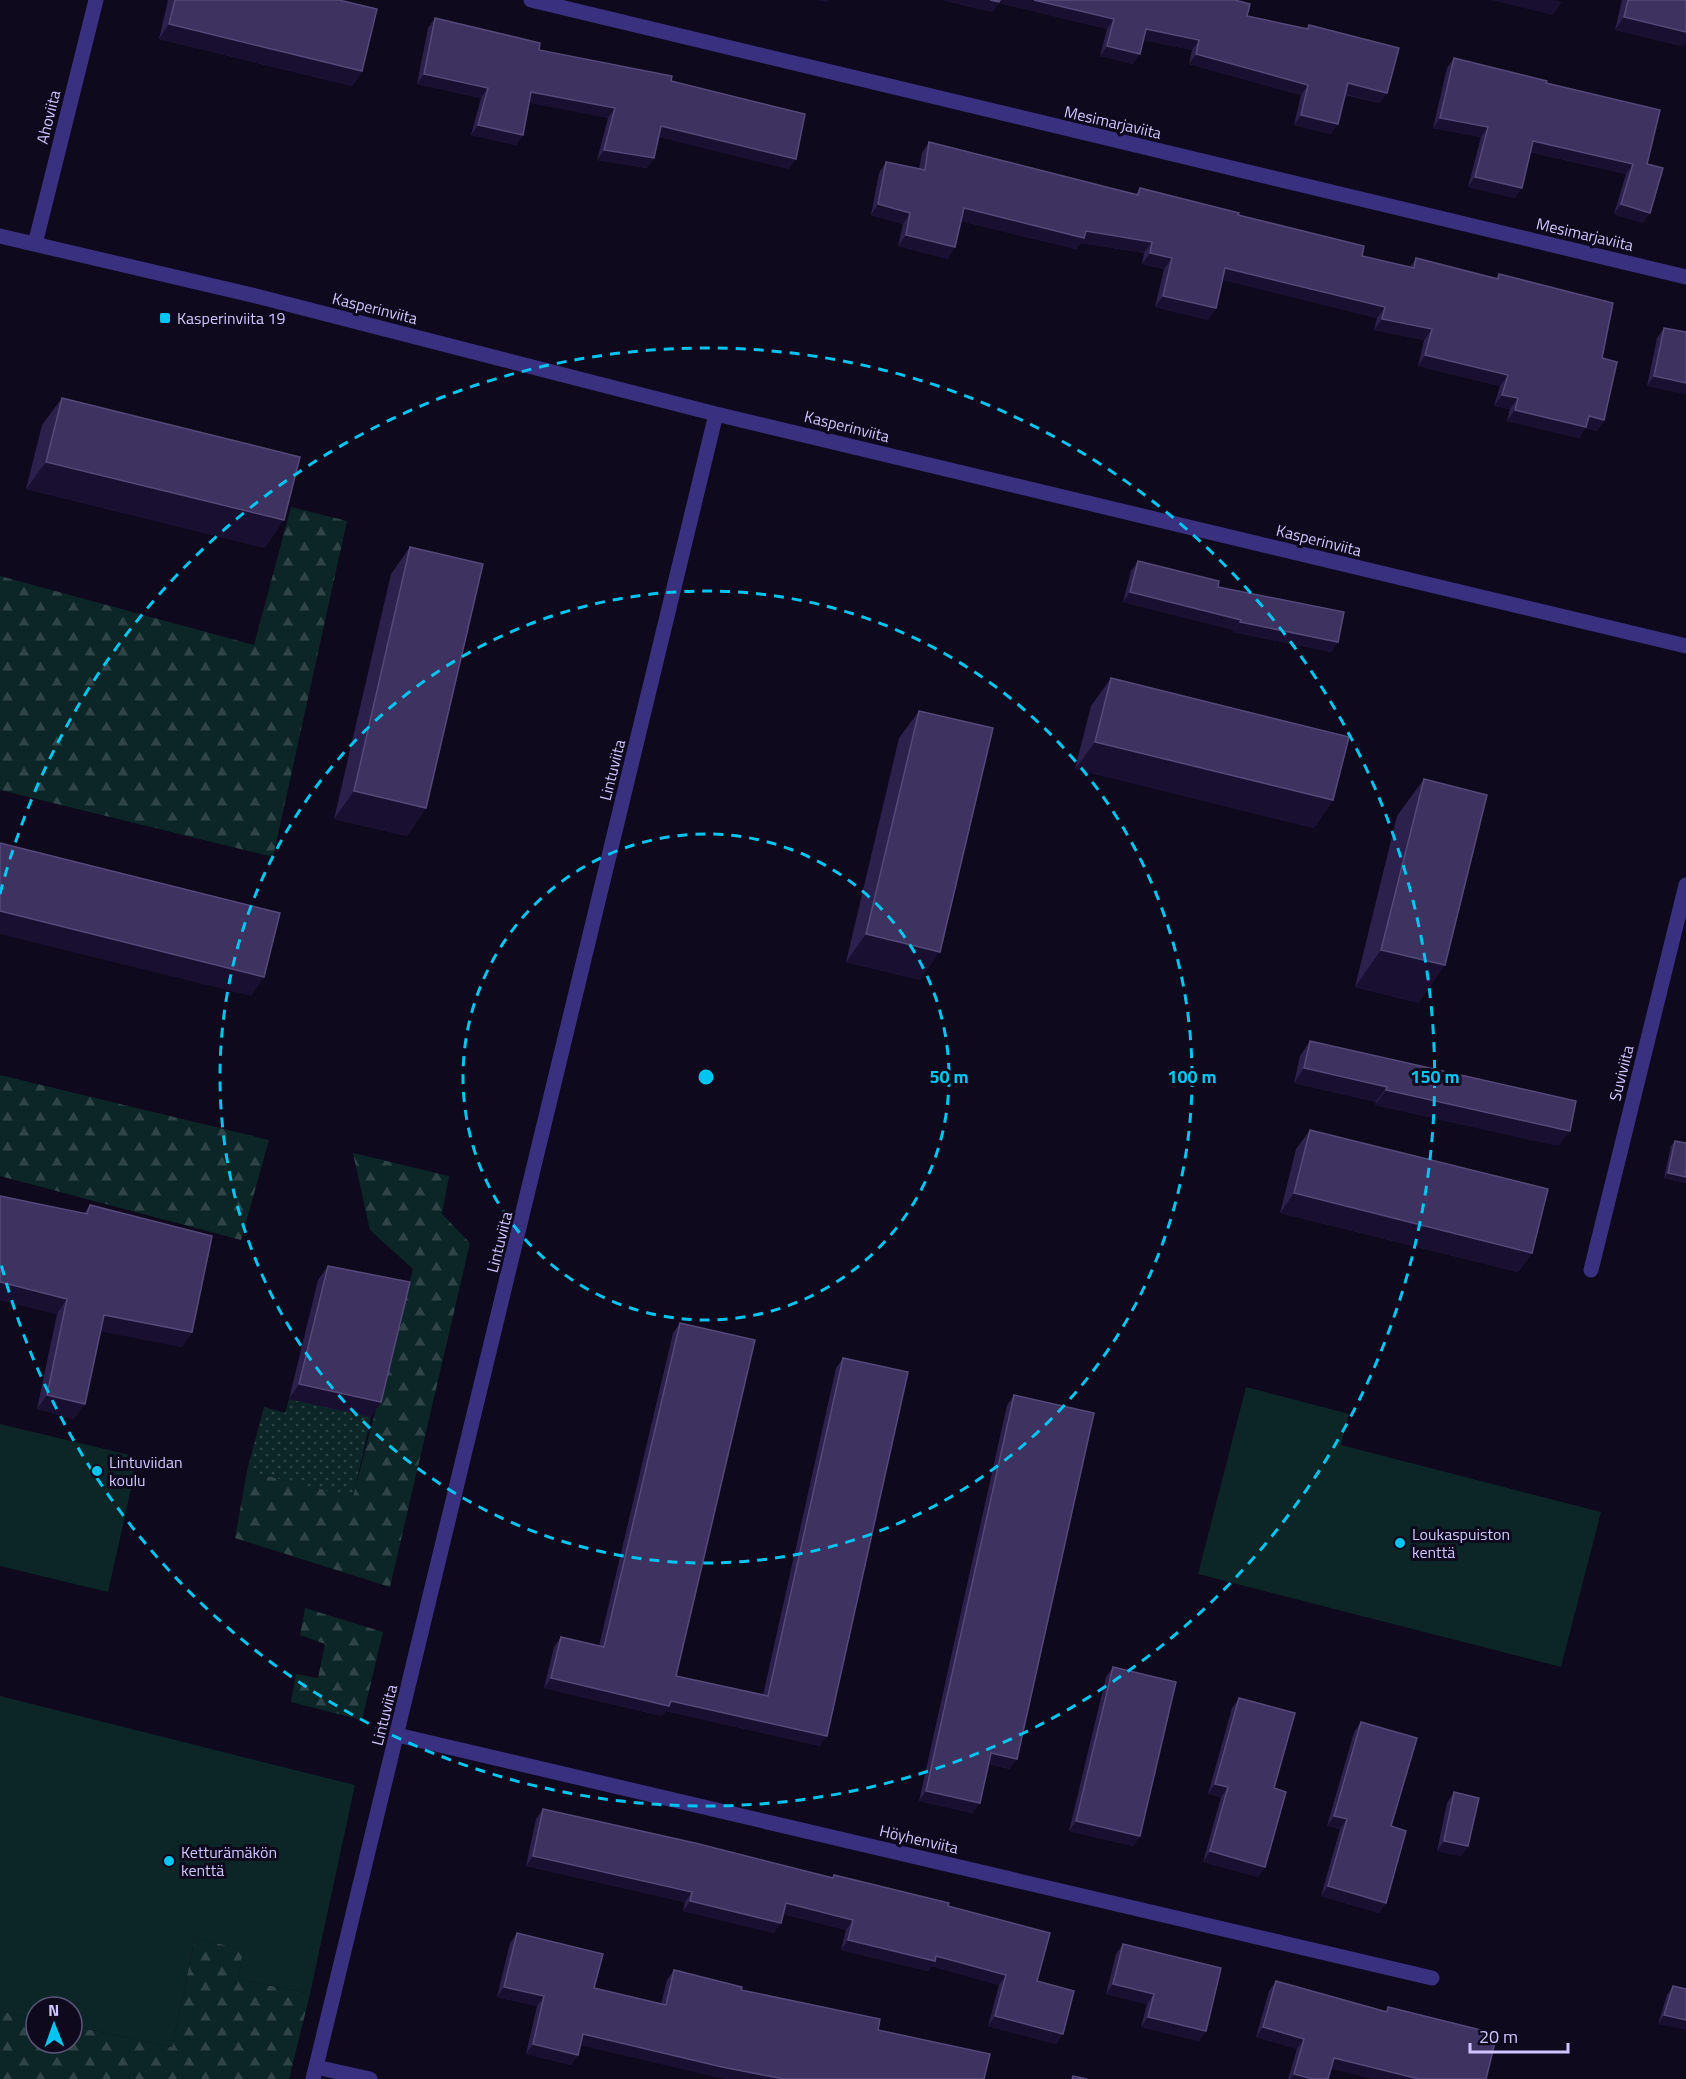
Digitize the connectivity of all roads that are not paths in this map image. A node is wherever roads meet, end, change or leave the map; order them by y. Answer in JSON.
{"nodes":[{"id":1,"x":96,"y":0,"type":"edge"},
{"id":2,"x":531,"y":0,"type":"edge"},
{"id":3,"x":0,"y":236,"type":"edge"},
{"id":4,"x":34,"y":244,"type":"junction"},
{"id":5,"x":1686,"y":277,"type":"edge"},
{"id":6,"x":716,"y":414,"type":"junction"},
{"id":7,"x":1686,"y":646,"type":"edge"},
{"id":8,"x":1686,"y":885,"type":"edge"},
{"id":9,"x":1591,"y":1270,"type":"dead end"},
{"id":10,"x":398,"y":1735,"type":"junction"},
{"id":11,"x":1432,"y":1978,"type":"dead end"},
{"id":12,"x":315,"y":2073,"type":"edge"},
{"id":13,"x":370,"y":2079,"type":"edge"}],
"edges":[{"from":1,"to":4,"type":"street","name":"Ahoviita"},
{"from":2,"to":5,"type":"street","name":"Mesimarjaviita"},
{"from":3,"to":4,"type":"street","name":"Kasperinviita"},
{"from":4,"to":6,"type":"street","name":"Kasperinviita"},
{"from":6,"to":7,"type":"street","name":"Kasperinviita"},
{"from":6,"to":10,"type":"street","name":"Lintuviita"},
{"from":8,"to":9,"type":"street","name":"Suviviita"},
{"from":10,"to":11,"type":"street","name":"Höyhenviita"},
{"from":10,"to":12,"type":"street","name":"Lintuviita"},
{"from":12,"to":13,"type":"street"}]}
